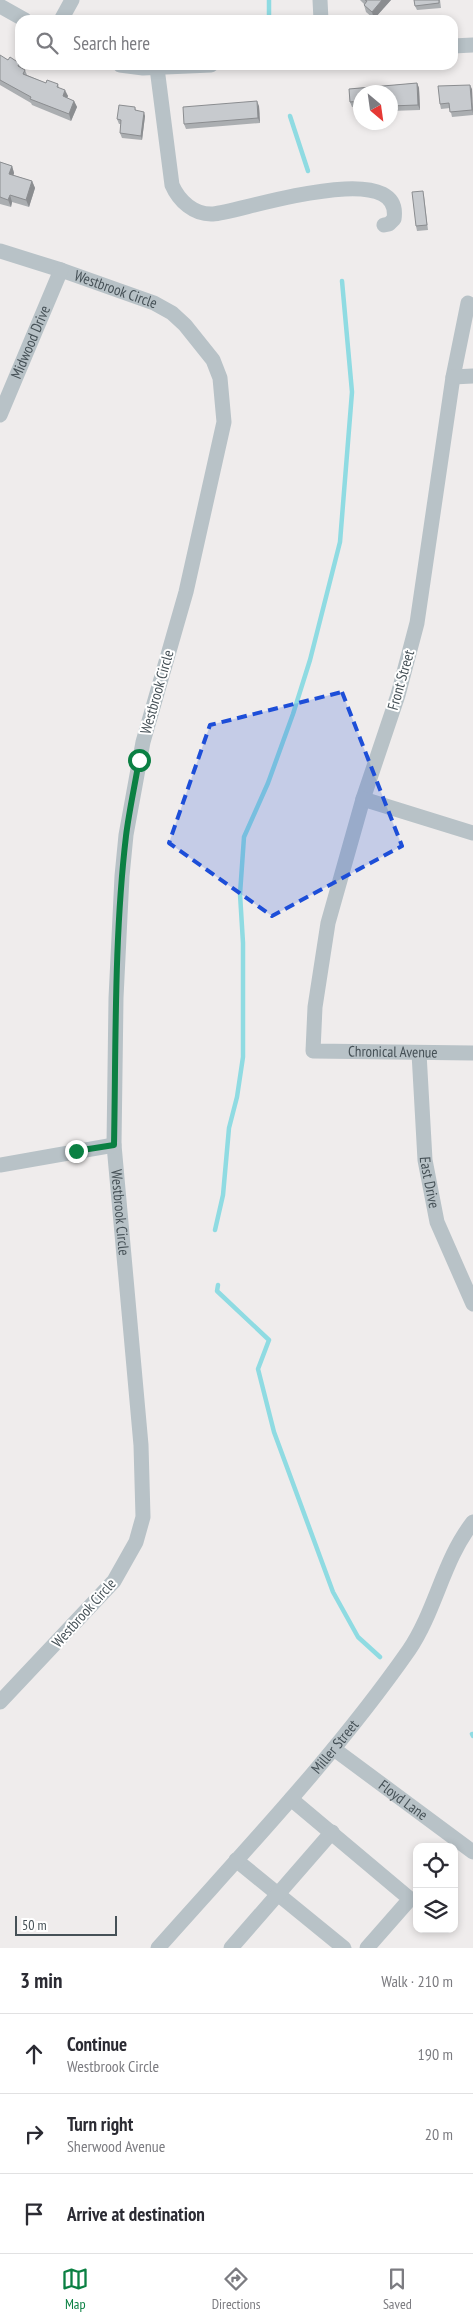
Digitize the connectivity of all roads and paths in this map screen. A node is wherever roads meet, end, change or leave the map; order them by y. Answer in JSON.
{"nodes":[{"id":1,"x":72,"y":0,"type":"edge"},
{"id":2,"x":320,"y":0,"type":"edge"},
{"id":3,"x":0,"y":6,"type":"edge"},
{"id":4,"x":15,"y":15,"type":"edge"},
{"id":5,"x":64,"y":15,"type":"edge"},
{"id":6,"x":321,"y":15,"type":"edge"},
{"id":7,"x":473,"y":45,"type":"edge"},
{"id":8,"x":458,"y":46,"type":"edge"},
{"id":9,"x":157,"y":70,"type":"edge"},
{"id":10,"x":384,"y":225,"type":"dead end"},
{"id":11,"x":0,"y":251,"type":"edge"},
{"id":12,"x":61,"y":270,"type":"junction"},
{"id":13,"x":468,"y":303,"type":"dead end"},
{"id":14,"x":473,"y":376,"type":"edge"},
{"id":15,"x":453,"y":377,"type":"junction"},
{"id":16,"x":0,"y":415,"type":"edge"},
{"id":17,"x":362,"y":798,"type":"junction"},
{"id":18,"x":473,"y":834,"type":"edge"},
{"id":19,"x":313,"y":1052,"type":"joint"},
{"id":20,"x":419,"y":1053,"type":"junction"},
{"id":21,"x":473,"y":1053,"type":"edge"},
{"id":22,"x":114,"y":1145,"type":"junction"},
{"id":23,"x":0,"y":1165,"type":"edge"},
{"id":24,"x":467,"y":1275,"type":"edge"},
{"id":25,"x":473,"y":1304,"type":"edge"},
{"id":26,"x":473,"y":1522,"type":"edge"},
{"id":27,"x":0,"y":1702,"type":"edge"},
{"id":28,"x":334,"y":1748,"type":"junction"},
{"id":29,"x":291,"y":1799,"type":"junction"},
{"id":30,"x":332,"y":1832,"type":"junction"},
{"id":31,"x":473,"y":1852,"type":"edge"},
{"id":32,"x":236,"y":1860,"type":"junction"},
{"id":33,"x":277,"y":1893,"type":"junction"},
{"id":34,"x":158,"y":1948,"type":"edge"},
{"id":35,"x":231,"y":1948,"type":"edge"},
{"id":36,"x":344,"y":1948,"type":"edge"},
{"id":37,"x":367,"y":1948,"type":"edge"}],
"edges":[{"from":1,"to":5,"type":"street"},
{"from":2,"to":6,"type":"street"},
{"from":3,"to":4,"type":"street"},
{"from":7,"to":8,"type":"street"},
{"from":9,"to":10,"type":"street"},
{"from":11,"to":12,"type":"street","name":"Westbrook Circle"},
{"from":12,"to":16,"type":"street","name":"Midwood Drive"},
{"from":12,"to":22,"type":"street","name":"Westbrook Circle"},
{"from":13,"to":15,"type":"street","name":"Front Street"},
{"from":14,"to":15,"type":"street"},
{"from":15,"to":17,"type":"street","name":"Front Street"},
{"from":17,"to":18,"type":"street"},
{"from":17,"to":19,"type":"street","name":"Front Street"},
{"from":19,"to":20,"type":"street","name":"Chronical Avenue"},
{"from":20,"to":21,"type":"street","name":"Chronical Avenue"},
{"from":20,"to":24,"type":"street","name":"East Drive"},
{"from":22,"to":23,"type":"street"},
{"from":22,"to":27,"type":"street","name":"Westbrook Circle"},
{"from":24,"to":25,"type":"street","name":"East Drive"},
{"from":26,"to":28,"type":"street","name":"Miller Street"},
{"from":28,"to":29,"type":"street","name":"Miller Street"},
{"from":28,"to":31,"type":"street","name":"Floyd Lane"},
{"from":29,"to":30,"type":"street"},
{"from":29,"to":32,"type":"street","name":"Miller Street"},
{"from":30,"to":33,"type":"street"},
{"from":30,"to":37,"type":"street"},
{"from":32,"to":33,"type":"street"},
{"from":32,"to":34,"type":"street","name":"Miller Street"},
{"from":33,"to":35,"type":"street"},
{"from":33,"to":36,"type":"street"}]}
